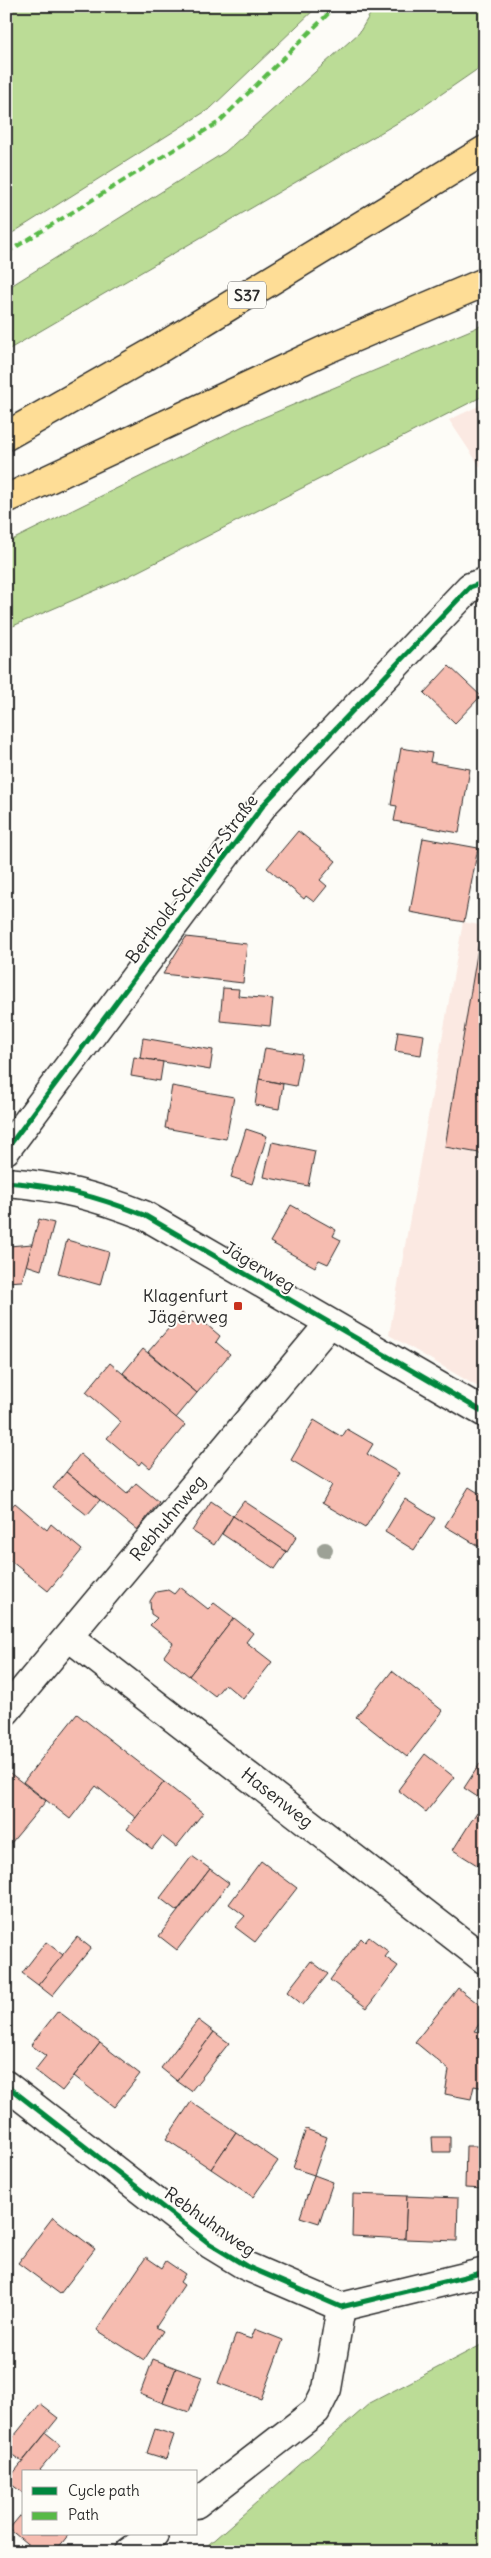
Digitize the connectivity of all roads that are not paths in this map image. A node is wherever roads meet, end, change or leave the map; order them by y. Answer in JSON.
{"nodes":[{"id":1,"x":485,"y":150,"type":"edge"},
{"id":2,"x":485,"y":282,"type":"edge"},
{"id":3,"x":6,"y":436,"type":"edge"},
{"id":4,"x":6,"y":499,"type":"edge"},
{"id":5,"x":485,"y":582,"type":"edge"},
{"id":6,"x":6,"y":1150,"type":"edge"},
{"id":7,"x":6,"y":1182,"type":"edge"},
{"id":8,"x":329,"y":1324,"type":"junction"},
{"id":9,"x":485,"y":1413,"type":"edge"},
{"id":10,"x":69,"y":1637,"type":"junction"},
{"id":11,"x":6,"y":1711,"type":"edge"},
{"id":12,"x":485,"y":1960,"type":"edge"},
{"id":13,"x":6,"y":2085,"type":"edge"},
{"id":14,"x":485,"y":2272,"type":"edge"},
{"id":15,"x":341,"y":2306,"type":"junction"},
{"id":16,"x":198,"y":2502,"type":"edge"},
{"id":17,"x":151,"y":2536,"type":"edge"},
{"id":18,"x":129,"y":2552,"type":"edge"}],
"edges":[{"from":1,"to":3,"type":"highway","number":"S37"},
{"from":2,"to":4,"type":"highway"},
{"from":5,"to":6,"type":"street","name":"Berthold-Schwarz-Straße"},
{"from":7,"to":8,"type":"street","name":"Jägerweg"},
{"from":8,"to":9,"type":"street","name":"Jägerweg"},
{"from":8,"to":10,"type":"street","name":"Rebhuhnweg"},
{"from":10,"to":11,"type":"street","name":"Rebhuhnweg"},
{"from":10,"to":12,"type":"street","name":"Hasenweg"},
{"from":13,"to":15,"type":"street","name":"Rebhuhnweg"},
{"from":14,"to":15,"type":"street"},
{"from":15,"to":16,"type":"street"},
{"from":17,"to":18,"type":"street"}]}
